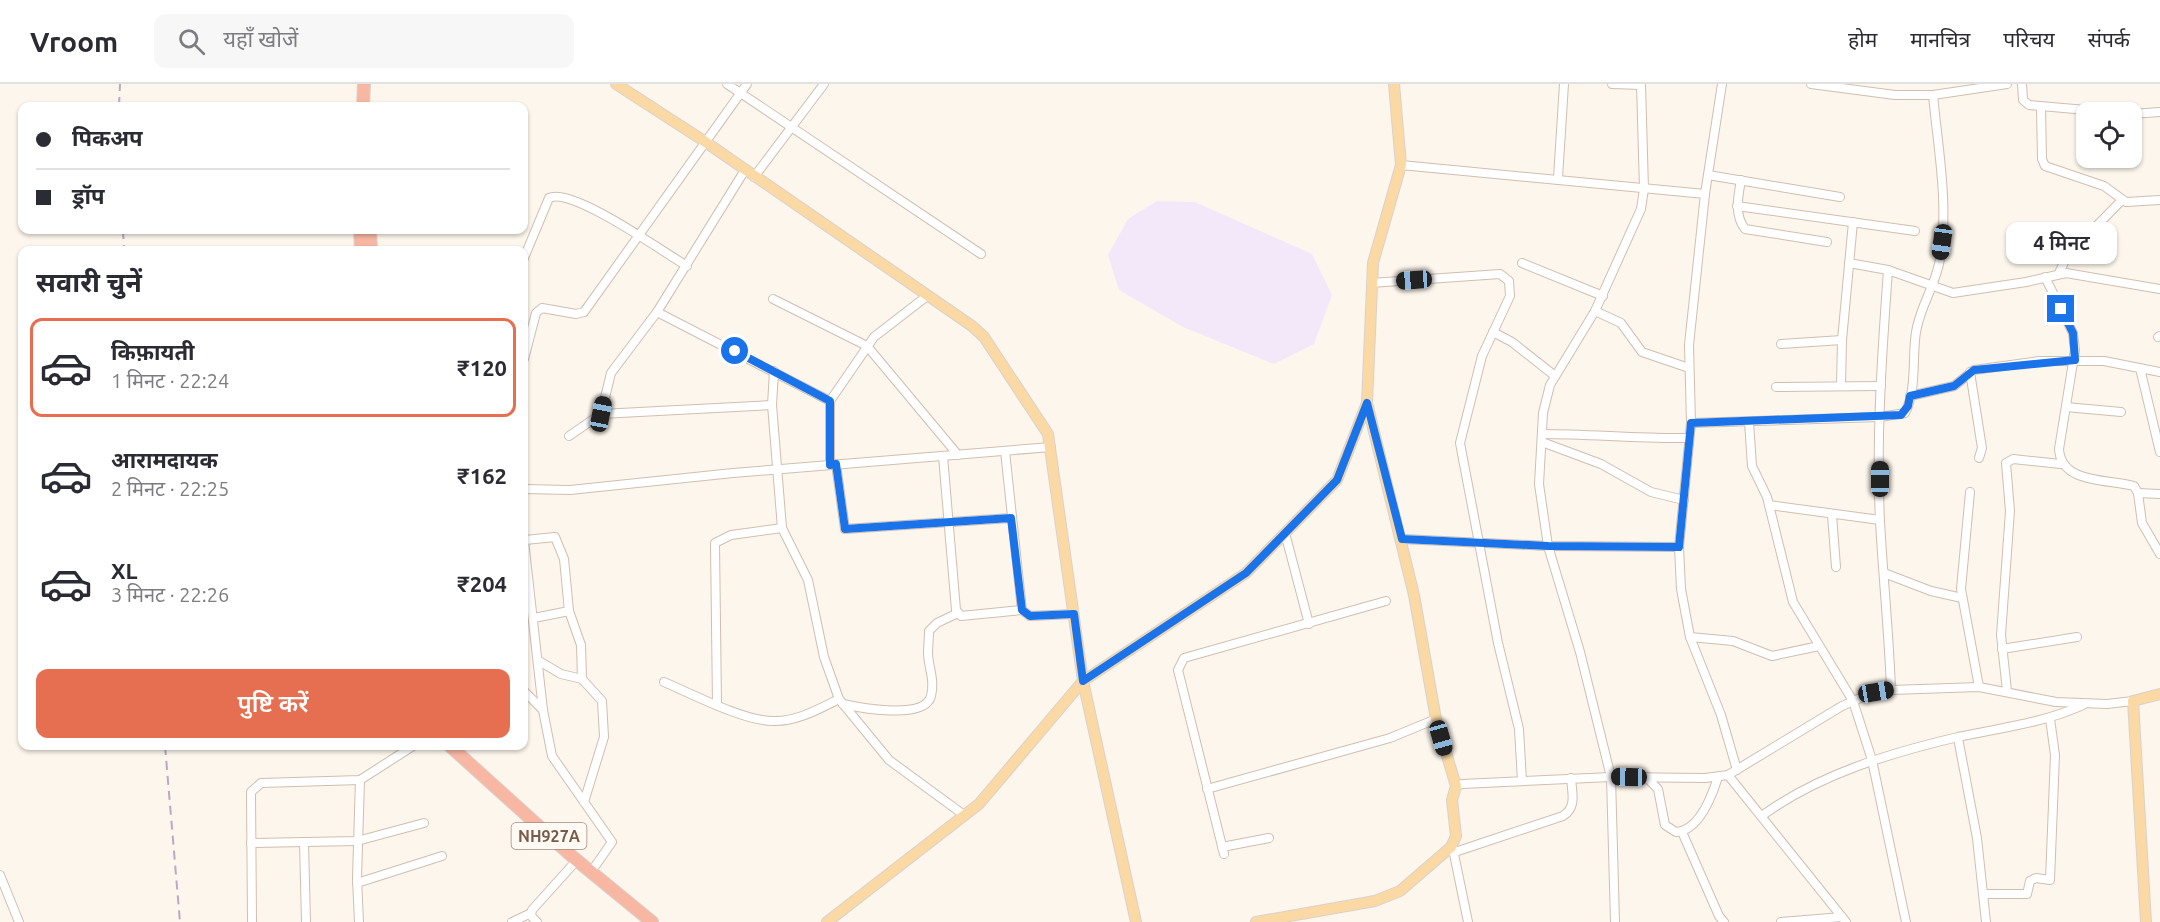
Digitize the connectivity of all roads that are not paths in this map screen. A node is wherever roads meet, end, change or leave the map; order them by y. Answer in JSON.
{"nodes":[{"id":1,"x":364,"y":84,"type":"edge"},
{"id":2,"x":371,"y":84,"type":"edge"},
{"id":3,"x":616,"y":84,"type":"edge"},
{"id":4,"x":727,"y":84,"type":"edge"},
{"id":5,"x":747,"y":84,"type":"edge"},
{"id":6,"x":824,"y":84,"type":"edge"},
{"id":7,"x":1394,"y":84,"type":"edge"},
{"id":8,"x":1563,"y":84,"type":"edge"},
{"id":9,"x":1612,"y":84,"type":"edge"},
{"id":10,"x":1641,"y":84,"type":"edge"},
{"id":11,"x":1722,"y":84,"type":"edge"},
{"id":12,"x":1811,"y":84,"type":"edge"},
{"id":13,"x":2007,"y":84,"type":"edge"},
{"id":14,"x":2022,"y":84,"type":"edge"},
{"id":15,"x":1946,"y":88,"type":"edge"},
{"id":16,"x":740,"y":93,"type":"junction"},
{"id":17,"x":1933,"y":95,"type":"junction"},
{"id":18,"x":363,"y":102,"type":"edge"},
{"id":19,"x":371,"y":102,"type":"edge"},
{"id":20,"x":2041,"y":107,"type":"junction"},
{"id":21,"x":2076,"y":110,"type":"edge"},
{"id":22,"x":2160,"y":112,"type":"edge"},
{"id":23,"x":2142,"y":113,"type":"edge"},
{"id":24,"x":792,"y":127,"type":"junction"},
{"id":25,"x":704,"y":141,"type":"junction"},
{"id":26,"x":1401,"y":165,"type":"junction"},
{"id":27,"x":745,"y":171,"type":"junction"},
{"id":28,"x":1708,"y":175,"type":"junction"},
{"id":29,"x":754,"y":177,"type":"junction"},
{"id":30,"x":1558,"y":178,"type":"junction"},
{"id":31,"x":1741,"y":180,"type":"junction"},
{"id":32,"x":1644,"y":189,"type":"junction"},
{"id":33,"x":1705,"y":194,"type":"junction"},
{"id":34,"x":1840,"y":197,"type":"dead end"},
{"id":35,"x":2160,"y":200,"type":"edge"},
{"id":36,"x":2121,"y":201,"type":"junction"},
{"id":37,"x":1737,"y":206,"type":"junction"},
{"id":38,"x":1853,"y":222,"type":"junction"},
{"id":39,"x":528,"y":228,"type":"edge"},
{"id":40,"x":534,"y":230,"type":"junction"},
{"id":41,"x":1915,"y":231,"type":"dead end"},
{"id":42,"x":640,"y":237,"type":"junction"},
{"id":43,"x":1827,"y":242,"type":"dead end"},
{"id":44,"x":528,"y":247,"type":"edge"},
{"id":45,"x":981,"y":254,"type":"dead end"},
{"id":46,"x":1522,"y":263,"type":"dead end"},
{"id":47,"x":1849,"y":263,"type":"junction"},
{"id":48,"x":687,"y":266,"type":"junction"},
{"id":49,"x":1888,"y":270,"type":"junction"},
{"id":50,"x":2059,"y":273,"type":"junction"},
{"id":51,"x":2045,"y":277,"type":"junction"},
{"id":52,"x":1371,"y":283,"type":"junction"},
{"id":53,"x":1933,"y":288,"type":"junction"},
{"id":54,"x":2160,"y":289,"type":"edge"},
{"id":55,"x":927,"y":296,"type":"junction"},
{"id":56,"x":1603,"y":296,"type":"junction"},
{"id":57,"x":774,"y":299,"type":"dead end"},
{"id":58,"x":1595,"y":311,"type":"junction"},
{"id":59,"x":657,"y":312,"type":"junction"},
{"id":60,"x":1493,"y":332,"type":"junction"},
{"id":61,"x":1842,"y":340,"type":"junction"},
{"id":62,"x":1781,"y":344,"type":"dead end"},
{"id":63,"x":528,"y":345,"type":"edge"},
{"id":64,"x":867,"y":346,"type":"junction"},
{"id":65,"x":2075,"y":360,"type":"junction"},
{"id":66,"x":1689,"y":368,"type":"junction"},
{"id":67,"x":2140,"y":368,"type":"junction"},
{"id":68,"x":774,"y":370,"type":"junction"},
{"id":69,"x":1970,"y":372,"type":"junction"},
{"id":70,"x":2160,"y":372,"type":"edge"},
{"id":71,"x":1555,"y":376,"type":"junction"},
{"id":72,"x":1841,"y":386,"type":"junction"},
{"id":73,"x":1881,"y":386,"type":"junction"},
{"id":74,"x":1776,"y":387,"type":"dead end"},
{"id":75,"x":1910,"y":396,"type":"junction"},
{"id":76,"x":830,"y":401,"type":"junction"},
{"id":77,"x":1367,"y":403,"type":"junction"},
{"id":78,"x":772,"y":405,"type":"junction"},
{"id":79,"x":2066,"y":407,"type":"junction"},
{"id":80,"x":2121,"y":412,"type":"dead end"},
{"id":81,"x":601,"y":414,"type":"junction"},
{"id":82,"x":1880,"y":417,"type":"junction"},
{"id":83,"x":1749,"y":422,"type":"junction"},
{"id":84,"x":1691,"y":423,"type":"junction"},
{"id":85,"x":569,"y":436,"type":"dead end"},
{"id":86,"x":1689,"y":438,"type":"junction"},
{"id":87,"x":1542,"y":439,"type":"junction"},
{"id":88,"x":1051,"y":447,"type":"junction"},
{"id":89,"x":1005,"y":451,"type":"junction"},
{"id":90,"x":2160,"y":452,"type":"edge"},
{"id":91,"x":958,"y":454,"type":"junction"},
{"id":92,"x":944,"y":456,"type":"junction"},
{"id":93,"x":1979,"y":458,"type":"dead end"},
{"id":94,"x":833,"y":464,"type":"junction"},
{"id":95,"x":2061,"y":464,"type":"junction"},
{"id":96,"x":777,"y":469,"type":"junction"},
{"id":97,"x":528,"y":489,"type":"edge"},
{"id":98,"x":1970,"y":492,"type":"dead end"},
{"id":99,"x":2138,"y":493,"type":"junction"},
{"id":100,"x":2160,"y":493,"type":"edge"},
{"id":101,"x":1684,"y":500,"type":"junction"},
{"id":102,"x":1769,"y":505,"type":"junction"},
{"id":103,"x":1832,"y":515,"type":"junction"},
{"id":104,"x":1011,"y":518,"type":"junction"},
{"id":105,"x":1880,"y":520,"type":"junction"},
{"id":106,"x":950,"y":523,"type":"junction"},
{"id":107,"x":782,"y":528,"type":"junction"},
{"id":108,"x":1285,"y":533,"type":"junction"},
{"id":109,"x":528,"y":539,"type":"edge"},
{"id":110,"x":1402,"y":539,"type":"junction"},
{"id":111,"x":1481,"y":544,"type":"junction"},
{"id":112,"x":1548,"y":546,"type":"junction"},
{"id":113,"x":1679,"y":547,"type":"junction"},
{"id":114,"x":2160,"y":554,"type":"edge"},
{"id":115,"x":1836,"y":567,"type":"dead end"},
{"id":116,"x":528,"y":571,"type":"edge"},
{"id":117,"x":1884,"y":573,"type":"junction"},
{"id":118,"x":1962,"y":598,"type":"junction"},
{"id":119,"x":1386,"y":602,"type":"dead end"},
{"id":120,"x":1022,"y":610,"type":"junction"},
{"id":121,"x":569,"y":611,"type":"junction"},
{"id":122,"x":958,"y":613,"type":"junction"},
{"id":123,"x":1074,"y":614,"type":"junction"},
{"id":124,"x":534,"y":618,"type":"junction"},
{"id":125,"x":1309,"y":624,"type":"junction"},
{"id":126,"x":1690,"y":637,"type":"junction"},
{"id":127,"x":2077,"y":638,"type":"dead end"},
{"id":128,"x":1820,"y":646,"type":"junction"},
{"id":129,"x":2002,"y":649,"type":"junction"},
{"id":130,"x":538,"y":661,"type":"junction"},
{"id":131,"x":582,"y":679,"type":"junction"},
{"id":132,"x":1083,"y":681,"type":"junction"},
{"id":133,"x":664,"y":682,"type":"dead end"},
{"id":134,"x":1979,"y":687,"type":"junction"},
{"id":135,"x":1891,"y":690,"type":"junction"},
{"id":136,"x":2007,"y":691,"type":"junction"},
{"id":137,"x":2160,"y":694,"type":"edge"},
{"id":138,"x":528,"y":695,"type":"edge"},
{"id":139,"x":841,"y":701,"type":"junction"},
{"id":140,"x":1853,"y":701,"type":"junction"},
{"id":141,"x":2133,"y":701,"type":"junction"},
{"id":142,"x":2084,"y":704,"type":"junction"},
{"id":143,"x":717,"y":705,"type":"junction"},
{"id":144,"x":543,"y":710,"type":"junction"},
{"id":145,"x":1436,"y":719,"type":"junction"},
{"id":146,"x":2050,"y":719,"type":"junction"},
{"id":147,"x":1958,"y":738,"type":"junction"},
{"id":148,"x":407,"y":750,"type":"edge"},
{"id":149,"x":445,"y":750,"type":"edge"},
{"id":150,"x":454,"y":750,"type":"edge"},
{"id":151,"x":1872,"y":760,"type":"junction"},
{"id":152,"x":1737,"y":770,"type":"junction"},
{"id":153,"x":1728,"y":775,"type":"junction"},
{"id":154,"x":1611,"y":777,"type":"junction"},
{"id":155,"x":1646,"y":777,"type":"junction"},
{"id":156,"x":1718,"y":777,"type":"junction"},
{"id":157,"x":1571,"y":778,"type":"junction"},
{"id":158,"x":360,"y":780,"type":"junction"},
{"id":159,"x":1522,"y":781,"type":"junction"},
{"id":160,"x":1456,"y":786,"type":"junction"},
{"id":161,"x":1208,"y":789,"type":"junction"},
{"id":162,"x":584,"y":802,"type":"junction"},
{"id":163,"x":964,"y":815,"type":"junction"},
{"id":164,"x":1762,"y":815,"type":"junction"},
{"id":165,"x":424,"y":823,"type":"dead end"},
{"id":166,"x":1682,"y":832,"type":"junction"},
{"id":167,"x":1269,"y":838,"type":"dead end"},
{"id":168,"x":357,"y":841,"type":"junction"},
{"id":169,"x":304,"y":842,"type":"junction"},
{"id":170,"x":251,"y":843,"type":"junction"},
{"id":171,"x":1453,"y":849,"type":"junction"},
{"id":172,"x":442,"y":856,"type":"dead end"},
{"id":173,"x":574,"y":863,"type":"junction"},
{"id":174,"x":591,"y":872,"type":"junction"},
{"id":175,"x":0,"y":875,"type":"edge"},
{"id":176,"x":357,"y":883,"type":"junction"},
{"id":177,"x":1984,"y":894,"type":"junction"},
{"id":178,"x":531,"y":913,"type":"junction"},
{"id":179,"x":1844,"y":920,"type":"edge"},
{"id":180,"x":19,"y":922,"type":"edge"},
{"id":181,"x":252,"y":922,"type":"edge"},
{"id":182,"x":306,"y":922,"type":"edge"},
{"id":183,"x":359,"y":922,"type":"edge"},
{"id":184,"x":512,"y":922,"type":"edge"},
{"id":185,"x":537,"y":922,"type":"edge"},
{"id":186,"x":642,"y":922,"type":"edge"},
{"id":187,"x":652,"y":922,"type":"edge"},
{"id":188,"x":828,"y":922,"type":"edge"},
{"id":189,"x":1136,"y":922,"type":"edge"},
{"id":190,"x":1256,"y":922,"type":"edge"},
{"id":191,"x":1468,"y":922,"type":"edge"},
{"id":192,"x":1615,"y":922,"type":"edge"},
{"id":193,"x":1724,"y":922,"type":"edge"},
{"id":194,"x":1780,"y":922,"type":"edge"},
{"id":195,"x":1906,"y":922,"type":"edge"},
{"id":196,"x":1986,"y":922,"type":"edge"},
{"id":197,"x":2146,"y":922,"type":"edge"}],
"edges":[{"from":1,"to":18,"type":"highway"},
{"from":2,"to":19,"type":"highway"},
{"from":3,"to":25,"type":"main road"},
{"from":4,"to":16,"type":"street"},
{"from":5,"to":16,"type":"street"},
{"from":6,"to":24,"type":"street"},
{"from":7,"to":26,"type":"main road"},
{"from":8,"to":30,"type":"street"},
{"from":9,"to":10,"type":"street"},
{"from":10,"to":32,"type":"street"},
{"from":11,"to":28,"type":"street"},
{"from":12,"to":17,"type":"street"},
{"from":13,"to":15,"type":"street"},
{"from":14,"to":20,"type":"street"},
{"from":15,"to":17,"type":"street"},
{"from":16,"to":24,"type":"street"},
{"from":16,"to":25,"type":"street"},
{"from":17,"to":53,"type":"street"},
{"from":20,"to":21,"type":"street"},
{"from":20,"to":36,"type":"street"},
{"from":22,"to":23,"type":"street"},
{"from":24,"to":29,"type":"street"},
{"from":24,"to":45,"type":"street"},
{"from":25,"to":27,"type":"main road"},
{"from":25,"to":42,"type":"street"},
{"from":26,"to":30,"type":"street"},
{"from":26,"to":52,"type":"main road"},
{"from":27,"to":29,"type":"main road"},
{"from":27,"to":48,"type":"street"},
{"from":28,"to":31,"type":"street"},
{"from":28,"to":33,"type":"street"},
{"from":29,"to":55,"type":"main road"},
{"from":30,"to":32,"type":"street"},
{"from":31,"to":34,"type":"street"},
{"from":31,"to":37,"type":"street"},
{"from":32,"to":33,"type":"street"},
{"from":32,"to":56,"type":"street"},
{"from":33,"to":66,"type":"street"},
{"from":35,"to":36,"type":"street"},
{"from":36,"to":50,"type":"street"},
{"from":37,"to":38,"type":"street"},
{"from":37,"to":43,"type":"street"},
{"from":38,"to":41,"type":"street"},
{"from":38,"to":47,"type":"street"},
{"from":39,"to":40,"type":"street"},
{"from":40,"to":42,"type":"street"},
{"from":40,"to":44,"type":"street"},
{"from":42,"to":48,"type":"street"},
{"from":42,"to":63,"type":"street"},
{"from":46,"to":56,"type":"street"},
{"from":47,"to":49,"type":"street"},
{"from":47,"to":61,"type":"street"},
{"from":48,"to":59,"type":"street"},
{"from":49,"to":53,"type":"street"},
{"from":49,"to":73,"type":"street"},
{"from":50,"to":51,"type":"street"},
{"from":50,"to":54,"type":"street"},
{"from":51,"to":53,"type":"street"},
{"from":51,"to":65,"type":"street"},
{"from":52,"to":60,"type":"street"},
{"from":52,"to":77,"type":"main road"},
{"from":53,"to":75,"type":"street"},
{"from":55,"to":64,"type":"street"},
{"from":55,"to":88,"type":"main road"},
{"from":56,"to":58,"type":"street"},
{"from":57,"to":64,"type":"street"},
{"from":58,"to":66,"type":"street"},
{"from":58,"to":71,"type":"street"},
{"from":59,"to":68,"type":"street"},
{"from":59,"to":81,"type":"street"},
{"from":60,"to":71,"type":"street"},
{"from":60,"to":111,"type":"street"},
{"from":61,"to":62,"type":"street"},
{"from":61,"to":72,"type":"street"},
{"from":64,"to":76,"type":"street"},
{"from":64,"to":91,"type":"street"},
{"from":65,"to":67,"type":"street"},
{"from":65,"to":69,"type":"street"},
{"from":65,"to":79,"type":"street"},
{"from":66,"to":84,"type":"street"},
{"from":67,"to":70,"type":"street"},
{"from":67,"to":90,"type":"street"},
{"from":68,"to":76,"type":"street"},
{"from":68,"to":78,"type":"street"},
{"from":69,"to":75,"type":"street"},
{"from":69,"to":93,"type":"street"},
{"from":71,"to":87,"type":"street"},
{"from":72,"to":73,"type":"street"},
{"from":72,"to":74,"type":"street"},
{"from":73,"to":82,"type":"street"},
{"from":75,"to":82,"type":"street"},
{"from":76,"to":94,"type":"street"},
{"from":77,"to":108,"type":"main road"},
{"from":77,"to":110,"type":"main road"},
{"from":78,"to":81,"type":"street"},
{"from":78,"to":96,"type":"street"},
{"from":79,"to":80,"type":"street"},
{"from":79,"to":95,"type":"street"},
{"from":81,"to":85,"type":"street"},
{"from":82,"to":83,"type":"street"},
{"from":82,"to":105,"type":"street"},
{"from":83,"to":84,"type":"street"},
{"from":83,"to":102,"type":"street"},
{"from":84,"to":86,"type":"street"},
{"from":86,"to":87,"type":"street"},
{"from":86,"to":101,"type":"street"},
{"from":87,"to":101,"type":"street"},
{"from":87,"to":112,"type":"street"},
{"from":88,"to":89,"type":"street"},
{"from":88,"to":123,"type":"main road"},
{"from":89,"to":91,"type":"street"},
{"from":89,"to":104,"type":"street"},
{"from":91,"to":92,"type":"street"},
{"from":92,"to":94,"type":"street"},
{"from":92,"to":106,"type":"street"},
{"from":94,"to":96,"type":"street"},
{"from":94,"to":106,"type":"street"},
{"from":95,"to":99,"type":"street"},
{"from":95,"to":129,"type":"street"},
{"from":96,"to":97,"type":"street"},
{"from":96,"to":107,"type":"street"},
{"from":98,"to":118,"type":"street"},
{"from":99,"to":100,"type":"street"},
{"from":99,"to":114,"type":"street"},
{"from":101,"to":113,"type":"street"},
{"from":102,"to":103,"type":"street"},
{"from":102,"to":128,"type":"street"},
{"from":103,"to":105,"type":"street"},
{"from":103,"to":115,"type":"street"},
{"from":104,"to":106,"type":"street"},
{"from":104,"to":120,"type":"street"},
{"from":105,"to":117,"type":"street"},
{"from":106,"to":122,"type":"street"},
{"from":107,"to":139,"type":"street"},
{"from":107,"to":143,"type":"street"},
{"from":108,"to":125,"type":"street"},
{"from":108,"to":132,"type":"main road"},
{"from":109,"to":121,"type":"street"},
{"from":110,"to":111,"type":"street"},
{"from":110,"to":145,"type":"main road"},
{"from":111,"to":112,"type":"street"},
{"from":111,"to":159,"type":"street"},
{"from":112,"to":113,"type":"street"},
{"from":112,"to":154,"type":"street"},
{"from":113,"to":126,"type":"street"},
{"from":116,"to":124,"type":"street"},
{"from":117,"to":118,"type":"street"},
{"from":117,"to":135,"type":"street"},
{"from":118,"to":134,"type":"street"},
{"from":119,"to":125,"type":"street"},
{"from":120,"to":122,"type":"street"},
{"from":120,"to":123,"type":"street"},
{"from":121,"to":124,"type":"street"},
{"from":121,"to":131,"type":"street"},
{"from":122,"to":139,"type":"street"},
{"from":123,"to":132,"type":"main road"},
{"from":124,"to":130,"type":"street"},
{"from":125,"to":161,"type":"street"},
{"from":126,"to":128,"type":"street"},
{"from":126,"to":152,"type":"street"},
{"from":127,"to":129,"type":"street"},
{"from":128,"to":140,"type":"street"},
{"from":129,"to":136,"type":"street"},
{"from":130,"to":131,"type":"street"},
{"from":130,"to":144,"type":"street"},
{"from":131,"to":162,"type":"street"},
{"from":132,"to":163,"type":"main road"},
{"from":132,"to":189,"type":"main road"},
{"from":133,"to":143,"type":"street"},
{"from":134,"to":135,"type":"street"},
{"from":134,"to":136,"type":"street"},
{"from":135,"to":140,"type":"street"},
{"from":136,"to":142,"type":"street"},
{"from":137,"to":141,"type":"main road"},
{"from":138,"to":144,"type":"street"},
{"from":139,"to":143,"type":"street"},
{"from":139,"to":163,"type":"street"},
{"from":140,"to":151,"type":"street"},
{"from":140,"to":152,"type":"street"},
{"from":141,"to":142,"type":"street"},
{"from":141,"to":197,"type":"main road"},
{"from":142,"to":146,"type":"street"},
{"from":144,"to":162,"type":"street"},
{"from":145,"to":160,"type":"main road"},
{"from":145,"to":161,"type":"street"},
{"from":146,"to":147,"type":"street"},
{"from":146,"to":177,"type":"street"},
{"from":147,"to":151,"type":"street"},
{"from":147,"to":177,"type":"street"},
{"from":148,"to":158,"type":"street"},
{"from":149,"to":173,"type":"highway","number":"NH927A"},
{"from":150,"to":173,"type":"highway","number":"NH927A"},
{"from":151,"to":164,"type":"street"},
{"from":151,"to":195,"type":"street"},
{"from":152,"to":153,"type":"street"},
{"from":153,"to":156,"type":"street"},
{"from":153,"to":164,"type":"street"},
{"from":154,"to":155,"type":"street"},
{"from":154,"to":157,"type":"street"},
{"from":154,"to":192,"type":"street"},
{"from":155,"to":156,"type":"street"},
{"from":155,"to":166,"type":"street"},
{"from":156,"to":166,"type":"street"},
{"from":157,"to":159,"type":"street"},
{"from":157,"to":171,"type":"street"},
{"from":158,"to":168,"type":"street"},
{"from":158,"to":170,"type":"street"},
{"from":159,"to":160,"type":"street"},
{"from":160,"to":171,"type":"main road"},
{"from":161,"to":167,"type":"street"},
{"from":162,"to":174,"type":"street"},
{"from":163,"to":188,"type":"main road"},
{"from":164,"to":179,"type":"street"},
{"from":165,"to":168,"type":"street"},
{"from":166,"to":193,"type":"street"},
{"from":168,"to":169,"type":"street"},
{"from":168,"to":176,"type":"street"},
{"from":169,"to":170,"type":"street"},
{"from":169,"to":182,"type":"street"},
{"from":170,"to":181,"type":"street"},
{"from":171,"to":190,"type":"main road"},
{"from":171,"to":191,"type":"street"},
{"from":172,"to":176,"type":"street"},
{"from":173,"to":174,"type":"highway","number":"NH927A"},
{"from":173,"to":178,"type":"street"},
{"from":173,"to":186,"type":"highway","number":"NH927A"},
{"from":174,"to":187,"type":"highway","number":"NH927A"},
{"from":175,"to":180,"type":"street"},
{"from":176,"to":183,"type":"street"},
{"from":177,"to":196,"type":"street"},
{"from":178,"to":184,"type":"street"},
{"from":178,"to":185,"type":"street"},
{"from":179,"to":194,"type":"street"}]}
